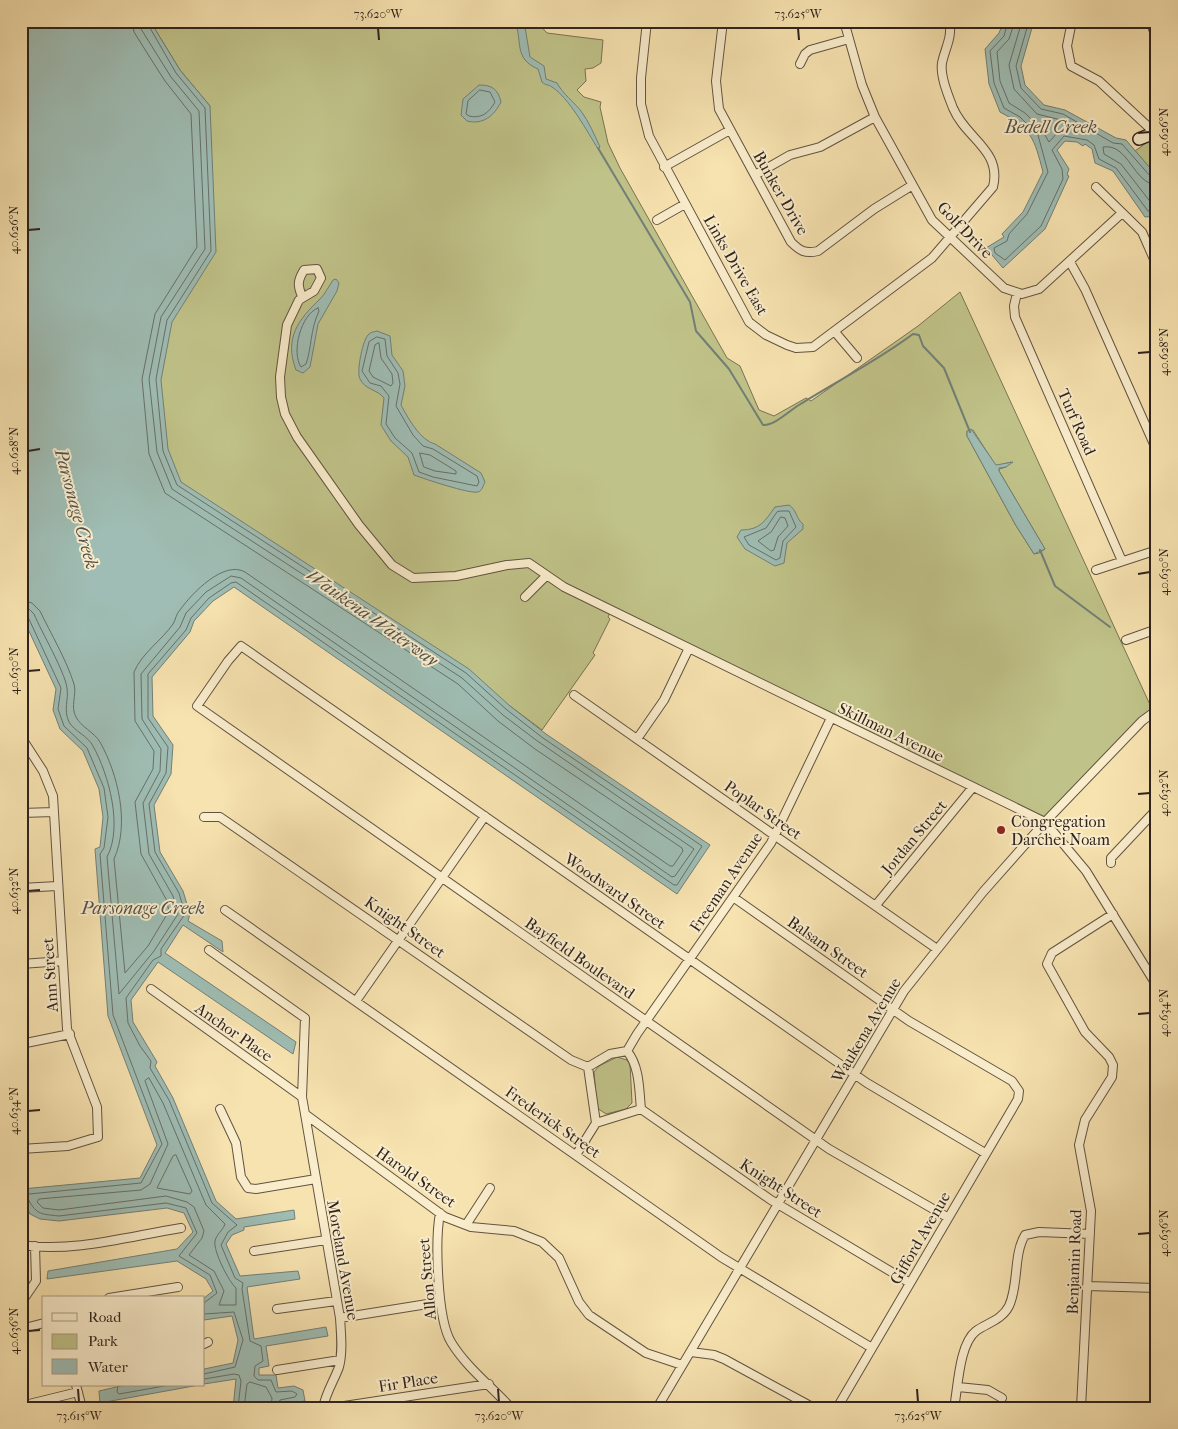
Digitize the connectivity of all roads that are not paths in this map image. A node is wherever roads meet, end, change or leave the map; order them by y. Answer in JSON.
{"nodes":[{"id":1,"x":647,"y":21,"type":"edge"},
{"id":2,"x":723,"y":21,"type":"edge"},
{"id":3,"x":844,"y":21,"type":"edge"},
{"id":4,"x":949,"y":21,"type":"edge"},
{"id":5,"x":1072,"y":21,"type":"edge"},
{"id":6,"x":1154,"y":21,"type":"edge"},
{"id":7,"x":1157,"y":36,"type":"edge"},
{"id":8,"x":849,"y":39,"type":"junction"},
{"id":9,"x":800,"y":64,"type":"dead end"},
{"id":10,"x":875,"y":117,"type":"junction"},
{"id":11,"x":730,"y":130,"type":"junction"},
{"id":12,"x":1156,"y":133,"type":"edge"},
{"id":13,"x":1139,"y":139,"type":"dead end"},
{"id":14,"x":664,"y":167,"type":"junction"},
{"id":15,"x":755,"y":175,"type":"junction"},
{"id":16,"x":911,"y":186,"type":"junction"},
{"id":17,"x":1096,"y":186,"type":"dead end"},
{"id":18,"x":685,"y":204,"type":"junction"},
{"id":19,"x":1122,"y":213,"type":"junction"},
{"id":20,"x":656,"y":220,"type":"dead end"},
{"id":21,"x":950,"y":239,"type":"junction"},
{"id":22,"x":1070,"y":262,"type":"junction"},
{"id":23,"x":1157,"y":266,"type":"edge"},
{"id":24,"x":1017,"y":293,"type":"junction"},
{"id":25,"x":302,"y":296,"type":"dead end"},
{"id":26,"x":835,"y":332,"type":"junction"},
{"id":27,"x":856,"y":358,"type":"dead end"},
{"id":28,"x":1157,"y":451,"type":"edge"},
{"id":29,"x":1157,"y":550,"type":"edge"},
{"id":30,"x":1122,"y":562,"type":"junction"},
{"id":31,"x":1096,"y":570,"type":"dead end"},
{"id":32,"x":546,"y":576,"type":"junction"},
{"id":33,"x":525,"y":597,"type":"dead end"},
{"id":34,"x":1157,"y":629,"type":"edge"},
{"id":35,"x":1126,"y":640,"type":"dead end"},
{"id":36,"x":689,"y":648,"type":"junction"},
{"id":37,"x":574,"y":695,"type":"dead end"},
{"id":38,"x":1157,"y":710,"type":"edge"},
{"id":39,"x":204,"y":711,"type":"joint"},
{"id":40,"x":831,"y":718,"type":"junction"},
{"id":41,"x":21,"y":736,"type":"edge"},
{"id":42,"x":637,"y":739,"type":"junction"},
{"id":43,"x":974,"y":787,"type":"junction"},
{"id":44,"x":1157,"y":809,"type":"edge"},
{"id":45,"x":54,"y":812,"type":"junction"},
{"id":46,"x":21,"y":813,"type":"edge"},
{"id":47,"x":484,"y":816,"type":"junction"},
{"id":48,"x":204,"y":817,"type":"dead end"},
{"id":49,"x":1045,"y":822,"type":"junction"},
{"id":50,"x":774,"y":835,"type":"junction"},
{"id":51,"x":1112,"y":862,"type":"dead end"},
{"id":52,"x":442,"y":878,"type":"junction"},
{"id":53,"x":58,"y":886,"type":"junction"},
{"id":54,"x":21,"y":888,"type":"edge"},
{"id":55,"x":733,"y":897,"type":"junction"},
{"id":56,"x":876,"y":906,"type":"junction"},
{"id":57,"x":225,"y":910,"type":"dead end"},
{"id":58,"x":1113,"y":914,"type":"junction"},
{"id":59,"x":398,"y":939,"type":"junction"},
{"id":60,"x":937,"y":949,"type":"junction"},
{"id":61,"x":209,"y":950,"type":"dead end"},
{"id":62,"x":689,"y":959,"type":"junction"},
{"id":63,"x":63,"y":961,"type":"junction"},
{"id":64,"x":21,"y":964,"type":"edge"},
{"id":65,"x":1157,"y":986,"type":"edge"},
{"id":66,"x":151,"y":990,"type":"dead end"},
{"id":67,"x":356,"y":1001,"type":"junction"},
{"id":68,"x":893,"y":1009,"type":"junction"},
{"id":69,"x":646,"y":1021,"type":"junction"},
{"id":70,"x":70,"y":1034,"type":"junction"},
{"id":71,"x":21,"y":1044,"type":"edge"},
{"id":72,"x":628,"y":1052,"type":"junction"},
{"id":73,"x":588,"y":1067,"type":"junction"},
{"id":74,"x":854,"y":1074,"type":"junction"},
{"id":75,"x":1012,"y":1081,"type":"joint"},
{"id":76,"x":302,"y":1097,"type":"junction"},
{"id":77,"x":220,"y":1109,"type":"dead end"},
{"id":78,"x":641,"y":1109,"type":"junction"},
{"id":79,"x":305,"y":1114,"type":"junction"},
{"id":80,"x":596,"y":1123,"type":"junction"},
{"id":81,"x":816,"y":1139,"type":"junction"},
{"id":82,"x":21,"y":1149,"type":"edge"},
{"id":83,"x":1157,"y":1152,"type":"edge"},
{"id":84,"x":985,"y":1153,"type":"junction"},
{"id":85,"x":576,"y":1155,"type":"junction"},
{"id":86,"x":1157,"y":1176,"type":"edge"},
{"id":87,"x":316,"y":1179,"type":"junction"},
{"id":88,"x":490,"y":1188,"type":"dead end"},
{"id":89,"x":778,"y":1204,"type":"junction"},
{"id":90,"x":440,"y":1213,"type":"junction"},
{"id":91,"x":947,"y":1217,"type":"junction"},
{"id":92,"x":466,"y":1225,"type":"junction"},
{"id":93,"x":181,"y":1228,"type":"dead end"},
{"id":94,"x":1090,"y":1234,"type":"junction"},
{"id":95,"x":326,"y":1240,"type":"junction"},
{"id":96,"x":21,"y":1245,"type":"edge"},
{"id":97,"x":36,"y":1246,"type":"junction"},
{"id":98,"x":254,"y":1251,"type":"dead end"},
{"id":99,"x":740,"y":1269,"type":"junction"},
{"id":100,"x":910,"y":1283,"type":"junction"},
{"id":101,"x":1087,"y":1286,"type":"junction"},
{"id":102,"x":178,"y":1287,"type":"dead end"},
{"id":103,"x":1157,"y":1288,"type":"edge"},
{"id":104,"x":122,"y":1296,"type":"edge"},
{"id":105,"x":336,"y":1301,"type":"junction"},
{"id":106,"x":440,"y":1302,"type":"junction"},
{"id":107,"x":21,"y":1303,"type":"edge"},
{"id":108,"x":277,"y":1309,"type":"dead end"},
{"id":109,"x":340,"y":1318,"type":"junction"},
{"id":110,"x":42,"y":1323,"type":"edge"},
{"id":111,"x":21,"y":1328,"type":"edge"},
{"id":112,"x":872,"y":1348,"type":"junction"},
{"id":113,"x":691,"y":1352,"type":"junction"},
{"id":114,"x":340,"y":1360,"type":"junction"},
{"id":115,"x":682,"y":1365,"type":"junction"},
{"id":116,"x":277,"y":1370,"type":"dead end"},
{"id":117,"x":489,"y":1384,"type":"junction"},
{"id":118,"x":958,"y":1387,"type":"junction"},
{"id":119,"x":77,"y":1389,"type":"edge"},
{"id":120,"x":1002,"y":1398,"type":"dead end"},
{"id":121,"x":1157,"y":1403,"type":"edge"},
{"id":122,"x":21,"y":1406,"type":"edge"},
{"id":123,"x":82,"y":1408,"type":"edge"},
{"id":124,"x":323,"y":1408,"type":"edge"},
{"id":125,"x":331,"y":1408,"type":"edge"},
{"id":126,"x":511,"y":1408,"type":"edge"},
{"id":127,"x":657,"y":1408,"type":"edge"},
{"id":128,"x":814,"y":1408,"type":"edge"},
{"id":129,"x":837,"y":1408,"type":"edge"},
{"id":130,"x":954,"y":1408,"type":"edge"},
{"id":131,"x":1081,"y":1408,"type":"edge"},
{"id":132,"x":1156,"y":1408,"type":"edge"}],
"edges":[{"from":1,"to":14,"type":"street","name":"Links Drive East"},
{"from":2,"to":11,"type":"street","name":"Bunker Drive"},
{"from":3,"to":8,"type":"street","name":"Golf Drive"},
{"from":4,"to":21,"type":"street","name":"Links Drive East"},
{"from":5,"to":12,"type":"street"},
{"from":6,"to":7,"type":"street"},
{"from":8,"to":9,"type":"street"},
{"from":8,"to":10,"type":"street","name":"Golf Drive"},
{"from":10,"to":15,"type":"street"},
{"from":10,"to":16,"type":"street","name":"Golf Drive"},
{"from":11,"to":14,"type":"street"},
{"from":11,"to":15,"type":"street","name":"Bunker Drive"},
{"from":12,"to":13,"type":"street"},
{"from":14,"to":18,"type":"street","name":"Links Drive East"},
{"from":15,"to":16,"type":"street","name":"Bunker Drive"},
{"from":16,"to":21,"type":"street","name":"Golf Drive"},
{"from":17,"to":19,"type":"street"},
{"from":18,"to":20,"type":"street"},
{"from":18,"to":26,"type":"street","name":"Links Drive East"},
{"from":19,"to":22,"type":"street"},
{"from":19,"to":23,"type":"street"},
{"from":21,"to":24,"type":"street","name":"Golf Drive"},
{"from":21,"to":26,"type":"street","name":"Links Drive East"},
{"from":22,"to":24,"type":"street"},
{"from":22,"to":28,"type":"street"},
{"from":24,"to":30,"type":"street","name":"Turf Road"},
{"from":25,"to":32,"type":"street","name":"Skillman Avenue"},
{"from":26,"to":27,"type":"street"},
{"from":29,"to":30,"type":"street"},
{"from":30,"to":31,"type":"street"},
{"from":32,"to":33,"type":"street"},
{"from":32,"to":36,"type":"street","name":"Skillman Avenue"},
{"from":34,"to":35,"type":"street"},
{"from":36,"to":40,"type":"street","name":"Skillman Avenue"},
{"from":36,"to":42,"type":"street"},
{"from":37,"to":42,"type":"street","name":"Poplar Street"},
{"from":38,"to":49,"type":"street","name":"Waukena Avenue"},
{"from":39,"to":47,"type":"street","name":"Woodward Street"},
{"from":39,"to":52,"type":"street","name":"Bayfield Boulevard"},
{"from":40,"to":43,"type":"street","name":"Skillman Avenue"},
{"from":40,"to":50,"type":"street","name":"Freeman Avenue"},
{"from":41,"to":45,"type":"street","name":"Ann Street"},
{"from":42,"to":50,"type":"street","name":"Poplar Street"},
{"from":43,"to":49,"type":"street","name":"Skillman Avenue"},
{"from":43,"to":56,"type":"street","name":"Jordan Street"},
{"from":44,"to":51,"type":"street"},
{"from":45,"to":46,"type":"street"},
{"from":45,"to":53,"type":"street","name":"Ann Street"},
{"from":47,"to":52,"type":"street"},
{"from":47,"to":62,"type":"street","name":"Woodward Street"},
{"from":48,"to":59,"type":"street","name":"Knight Street"},
{"from":49,"to":58,"type":"street","name":"Skillman Avenue"},
{"from":49,"to":60,"type":"street","name":"Waukena Avenue"},
{"from":50,"to":55,"type":"street","name":"Freeman Avenue"},
{"from":50,"to":56,"type":"street","name":"Poplar Street"},
{"from":52,"to":59,"type":"street"},
{"from":52,"to":69,"type":"street","name":"Bayfield Boulevard"},
{"from":53,"to":54,"type":"street"},
{"from":53,"to":63,"type":"street","name":"Ann Street"},
{"from":55,"to":62,"type":"street","name":"Freeman Avenue"},
{"from":55,"to":68,"type":"street","name":"Balsam Street"},
{"from":56,"to":60,"type":"street","name":"Poplar Street"},
{"from":57,"to":67,"type":"street","name":"Frederick Street"},
{"from":58,"to":65,"type":"street","name":"Skillman Avenue"},
{"from":58,"to":94,"type":"street","name":"Benjamin Road"},
{"from":59,"to":67,"type":"street"},
{"from":59,"to":73,"type":"street","name":"Knight Street"},
{"from":60,"to":68,"type":"street","name":"Waukena Avenue"},
{"from":61,"to":76,"type":"street"},
{"from":62,"to":69,"type":"street","name":"Freeman Avenue"},
{"from":62,"to":74,"type":"street","name":"Woodward Street"},
{"from":63,"to":64,"type":"street"},
{"from":63,"to":70,"type":"street","name":"Ann Street"},
{"from":66,"to":76,"type":"street","name":"Anchor Place"},
{"from":67,"to":85,"type":"street","name":"Frederick Street"},
{"from":68,"to":74,"type":"street","name":"Waukena Avenue"},
{"from":68,"to":75,"type":"street","name":"Balsam Street"},
{"from":69,"to":72,"type":"street","name":"Freeman Avenue"},
{"from":69,"to":81,"type":"street","name":"Bayfield Boulevard"},
{"from":70,"to":71,"type":"street"},
{"from":70,"to":82,"type":"street","name":"Ann Street"},
{"from":72,"to":73,"type":"street"},
{"from":72,"to":78,"type":"street"},
{"from":73,"to":80,"type":"street"},
{"from":74,"to":81,"type":"street","name":"Waukena Avenue"},
{"from":74,"to":84,"type":"street","name":"Woodward Street"},
{"from":75,"to":84,"type":"street","name":"Gifford Avenue"},
{"from":76,"to":79,"type":"street"},
{"from":77,"to":87,"type":"street"},
{"from":78,"to":80,"type":"street"},
{"from":78,"to":89,"type":"street","name":"Knight Street"},
{"from":79,"to":87,"type":"street","name":"Moreland Avenue"},
{"from":79,"to":90,"type":"street","name":"Harold Street"},
{"from":80,"to":85,"type":"street"},
{"from":81,"to":89,"type":"street","name":"Waukena Avenue"},
{"from":81,"to":91,"type":"street","name":"Bayfield Boulevard"},
{"from":83,"to":86,"type":"street"},
{"from":84,"to":91,"type":"street","name":"Gifford Avenue"},
{"from":85,"to":99,"type":"street","name":"Frederick Street"},
{"from":87,"to":95,"type":"street","name":"Moreland Avenue"},
{"from":88,"to":92,"type":"street"},
{"from":89,"to":99,"type":"street","name":"Waukena Avenue"},
{"from":89,"to":100,"type":"street","name":"Knight Street"},
{"from":90,"to":92,"type":"street","name":"Harold Street"},
{"from":90,"to":106,"type":"street","name":"Allon Street"},
{"from":91,"to":100,"type":"street","name":"Gifford Avenue"},
{"from":92,"to":115,"type":"street","name":"Harold Street"},
{"from":93,"to":97,"type":"street"},
{"from":94,"to":101,"type":"street","name":"Benjamin Road"},
{"from":94,"to":118,"type":"street"},
{"from":95,"to":98,"type":"street"},
{"from":95,"to":105,"type":"street","name":"Moreland Avenue"},
{"from":96,"to":97,"type":"street"},
{"from":97,"to":107,"type":"street"},
{"from":99,"to":112,"type":"street","name":"Frederick Street"},
{"from":99,"to":113,"type":"street","name":"Waukena Avenue"},
{"from":100,"to":112,"type":"street","name":"Gifford Avenue"},
{"from":101,"to":103,"type":"street"},
{"from":101,"to":131,"type":"street","name":"Benjamin Road"},
{"from":102,"to":104,"type":"street"},
{"from":105,"to":108,"type":"street"},
{"from":105,"to":109,"type":"street","name":"Moreland Avenue"},
{"from":106,"to":109,"type":"street"},
{"from":106,"to":117,"type":"street","name":"Allon Street"},
{"from":109,"to":114,"type":"street","name":"Moreland Avenue"},
{"from":110,"to":111,"type":"street"},
{"from":112,"to":129,"type":"street","name":"Gifford Avenue"},
{"from":113,"to":115,"type":"street","name":"Waukena Avenue"},
{"from":113,"to":128,"type":"street"},
{"from":114,"to":116,"type":"street"},
{"from":114,"to":124,"type":"street","name":"Moreland Avenue"},
{"from":115,"to":127,"type":"street","name":"Waukena Avenue"},
{"from":117,"to":125,"type":"street","name":"Fir Place"},
{"from":117,"to":126,"type":"street","name":"Allon Street"},
{"from":118,"to":120,"type":"street"},
{"from":118,"to":130,"type":"street"},
{"from":119,"to":122,"type":"street"},
{"from":119,"to":123,"type":"street"},
{"from":121,"to":132,"type":"street"}]}
